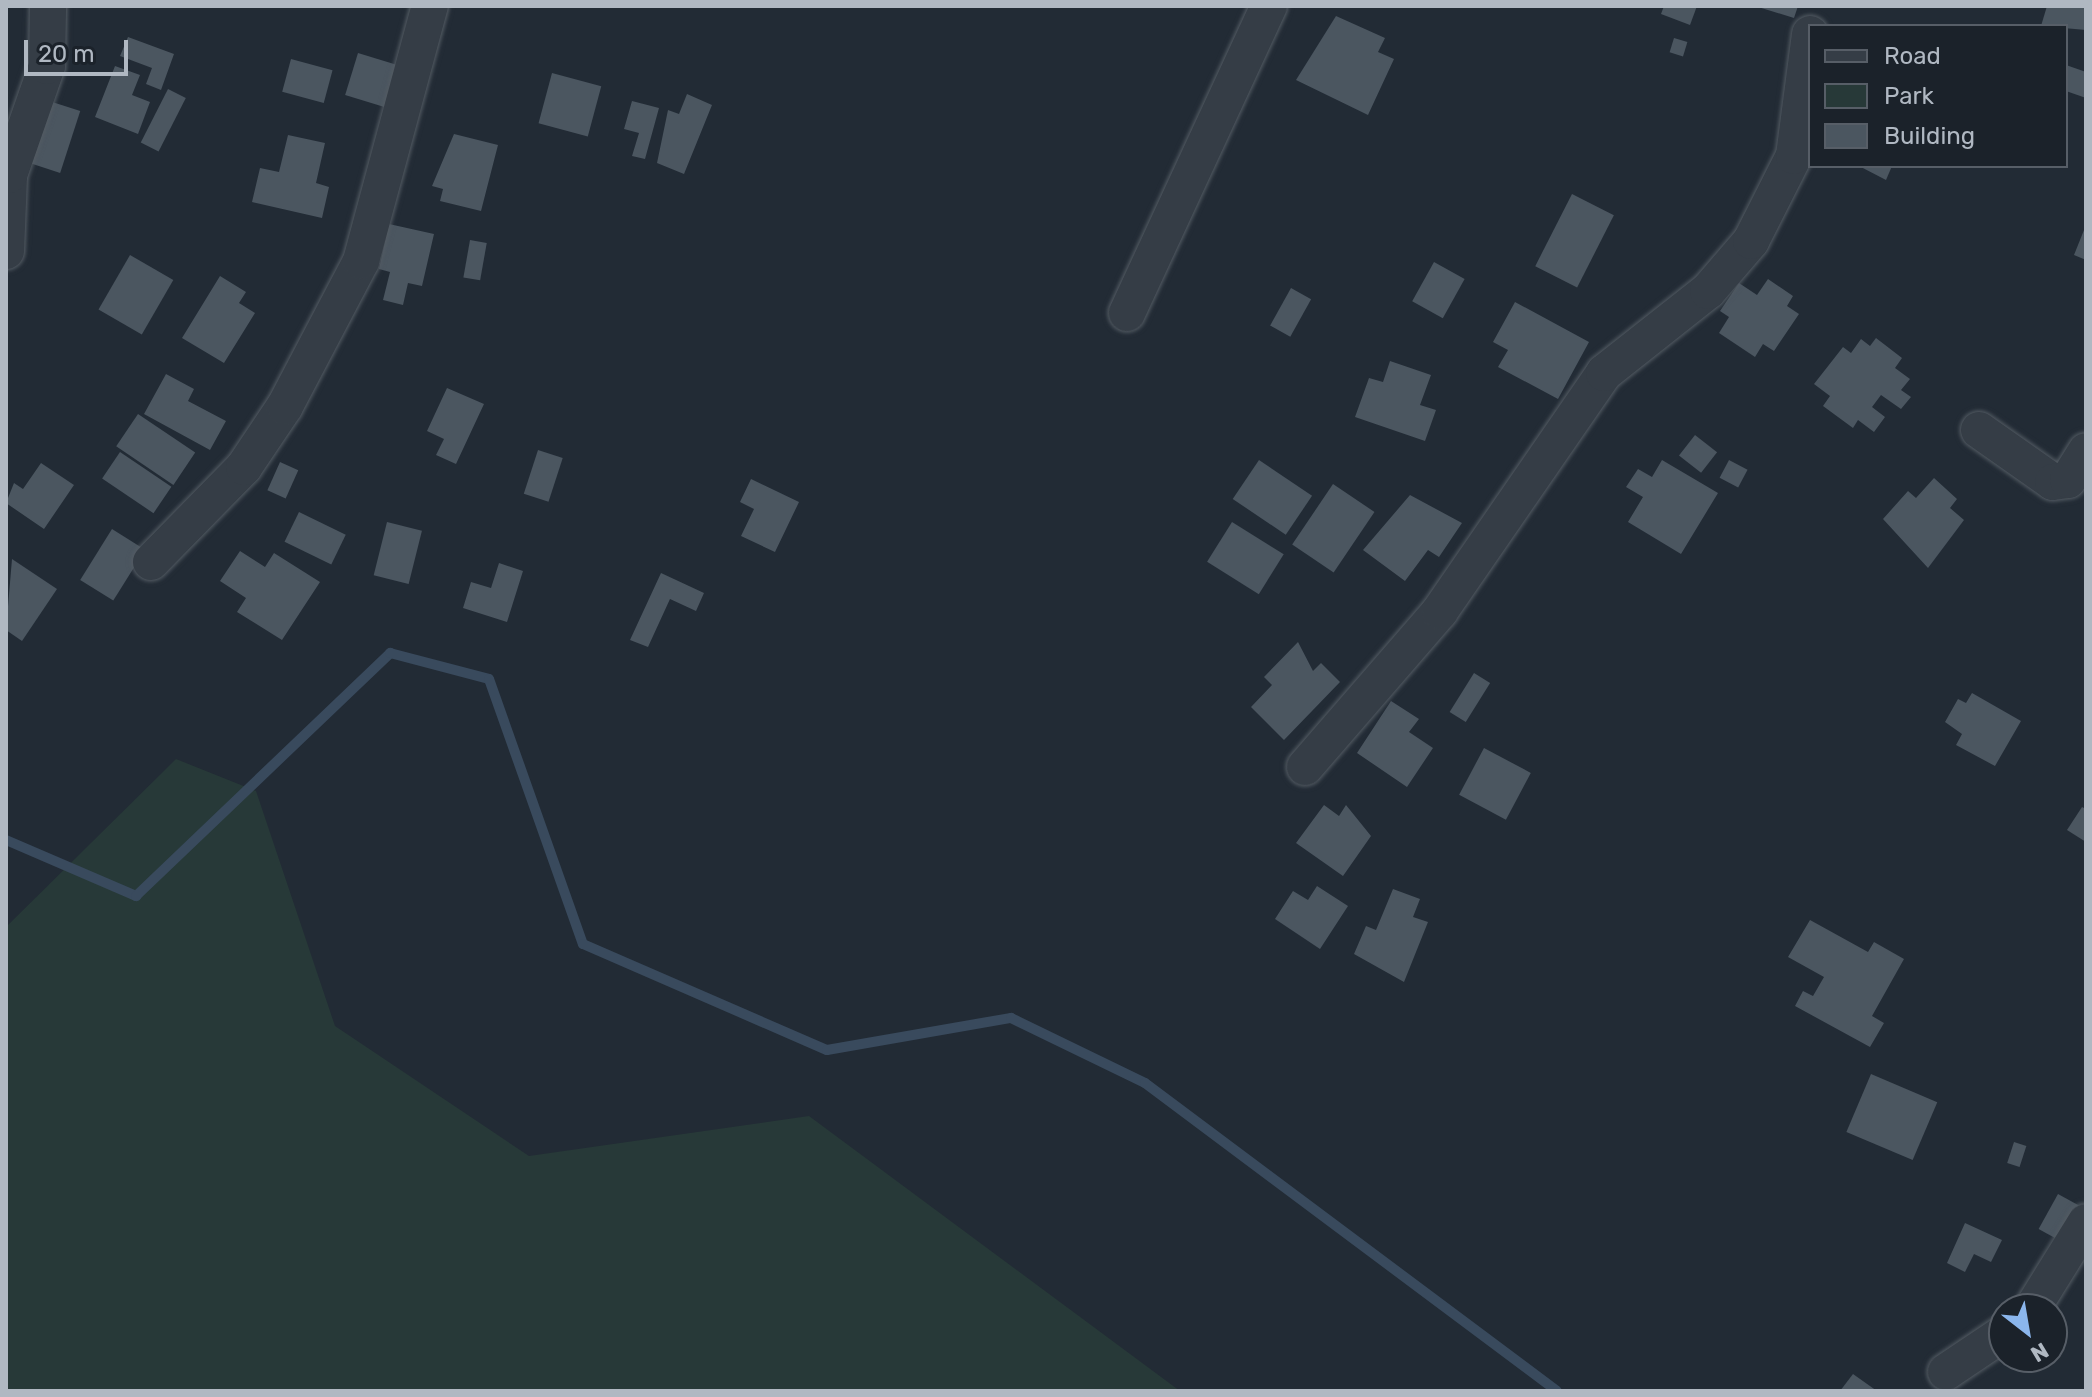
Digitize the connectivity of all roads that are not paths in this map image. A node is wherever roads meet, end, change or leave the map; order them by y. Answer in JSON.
{"nodes":[{"id":1,"x":48,"y":6,"type":"edge"},
{"id":2,"x":430,"y":6,"type":"edge"},
{"id":3,"x":1269,"y":6,"type":"edge"},
{"id":4,"x":1808,"y":49,"type":"edge"},
{"id":5,"x":6,"y":251,"type":"edge"},
{"id":6,"x":1127,"y":313,"type":"dead end"},
{"id":7,"x":1979,"y":430,"type":"dead end"},
{"id":8,"x":2086,"y":451,"type":"edge"},
{"id":9,"x":151,"y":562,"type":"dead end"},
{"id":10,"x":1305,"y":767,"type":"dead end"},
{"id":11,"x":2086,"y":1222,"type":"edge"},
{"id":12,"x":2042,"y":1293,"type":"edge"},
{"id":13,"x":1988,"y":1344,"type":"edge"},
{"id":14,"x":1946,"y":1372,"type":"dead end"}],
"edges":[{"from":1,"to":5,"type":"street"},
{"from":2,"to":9,"type":"street"},
{"from":3,"to":6,"type":"street"},
{"from":4,"to":10,"type":"street"},
{"from":7,"to":8,"type":"street"},
{"from":11,"to":12,"type":"street"},
{"from":13,"to":14,"type":"street"}]}
